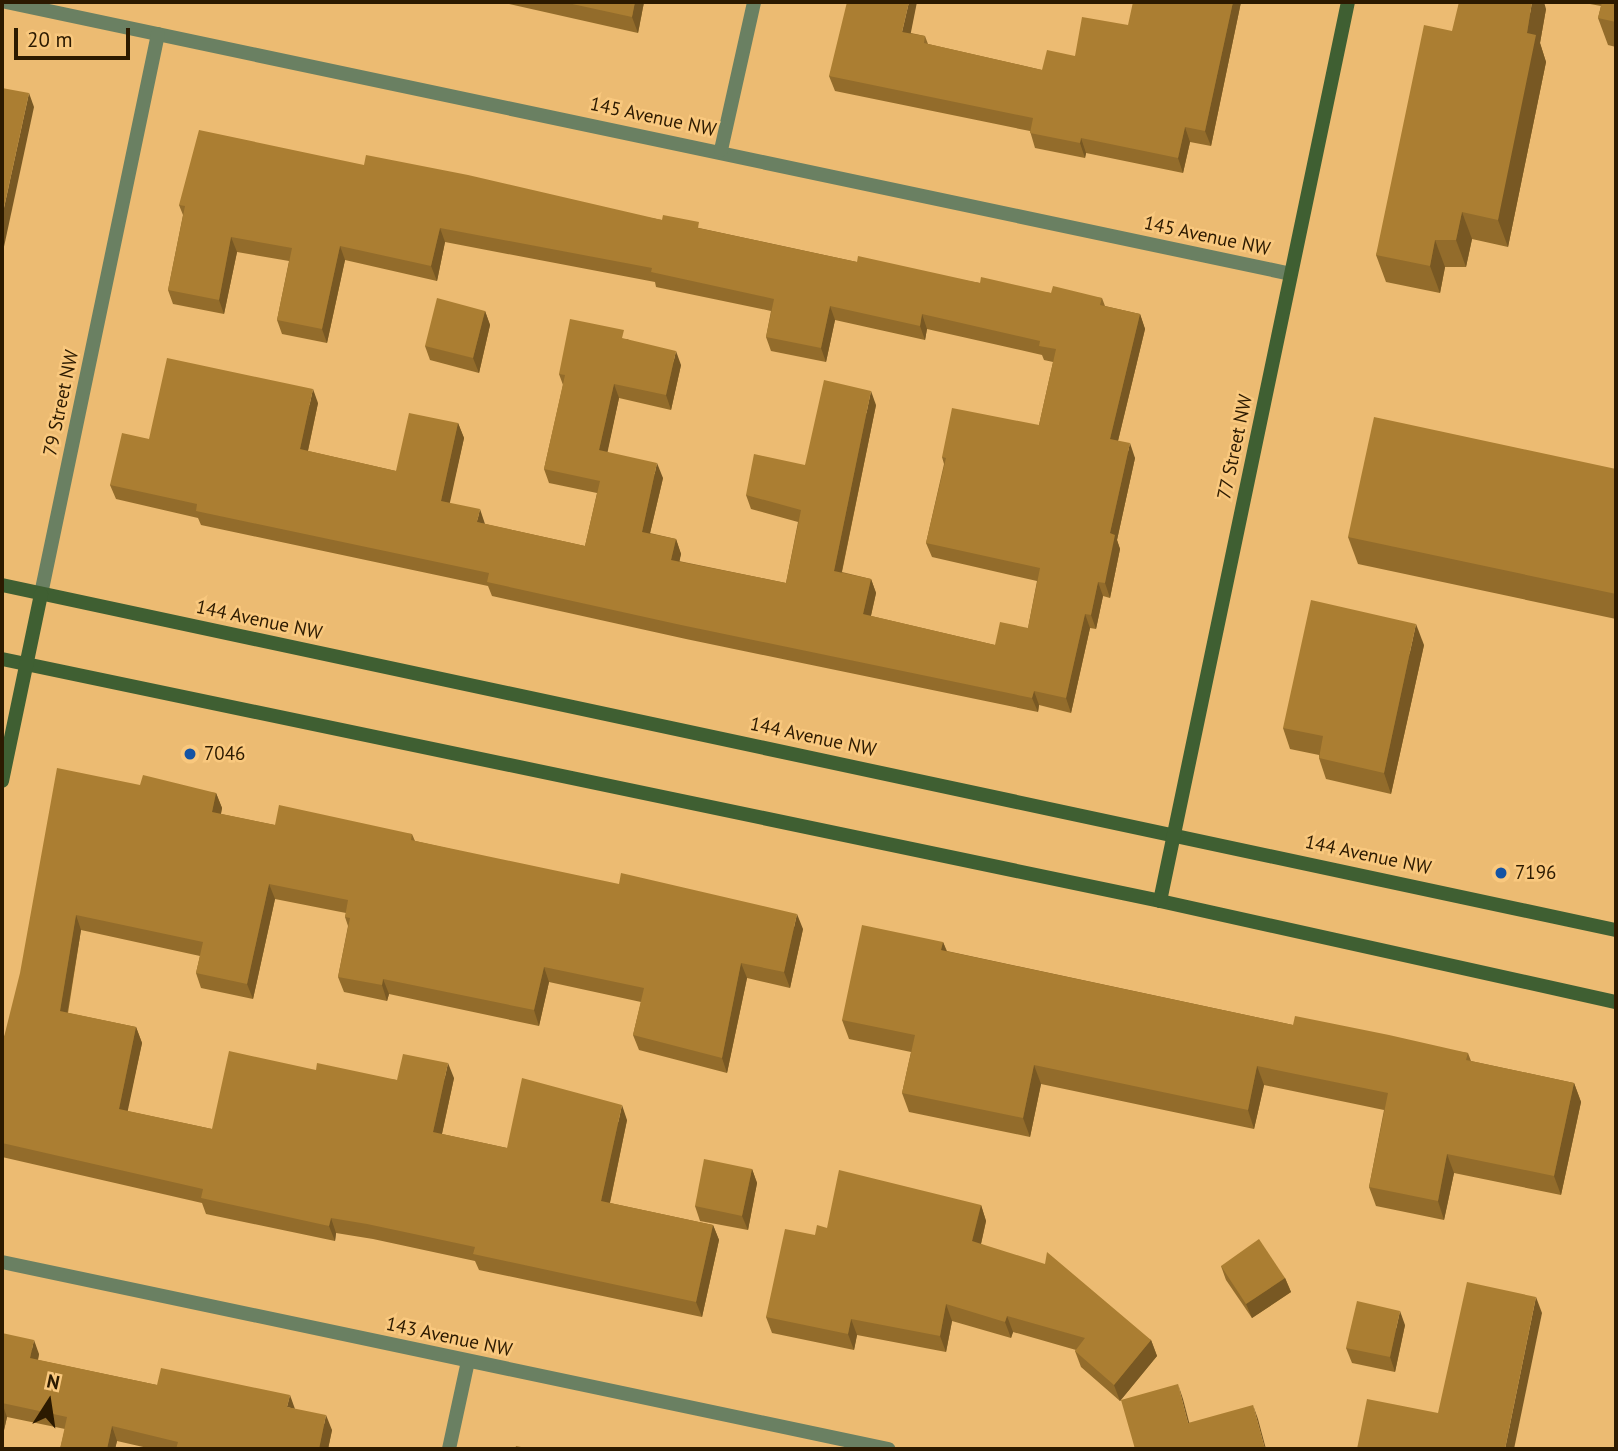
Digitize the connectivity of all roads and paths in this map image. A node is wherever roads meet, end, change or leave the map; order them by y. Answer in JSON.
{"nodes":[{"id":1,"x":6,"y":2,"type":"edge"},
{"id":2,"x":754,"y":2,"type":"edge"},
{"id":3,"x":1348,"y":2,"type":"edge"},
{"id":4,"x":158,"y":34,"type":"junction"},
{"id":5,"x":721,"y":150,"type":"junction"},
{"id":6,"x":1291,"y":274,"type":"junction"},
{"id":7,"x":2,"y":585,"type":"edge"},
{"id":8,"x":41,"y":594,"type":"junction"},
{"id":9,"x":2,"y":659,"type":"edge"},
{"id":10,"x":26,"y":664,"type":"junction"},
{"id":11,"x":2,"y":781,"type":"edge"},
{"id":12,"x":1174,"y":832,"type":"junction"},
{"id":13,"x":1160,"y":901,"type":"junction"},
{"id":14,"x":1616,"y":930,"type":"edge"},
{"id":15,"x":1616,"y":1002,"type":"edge"},
{"id":16,"x":2,"y":1262,"type":"edge"},
{"id":17,"x":467,"y":1361,"type":"junction"},
{"id":18,"x":449,"y":1449,"type":"edge"},
{"id":19,"x":887,"y":1449,"type":"edge"}],
"edges":[{"from":1,"to":4,"type":"street","name":"145 Avenue NW"},
{"from":2,"to":5,"type":"street"},
{"from":3,"to":6,"type":"street","name":"77 Street NW"},
{"from":4,"to":5,"type":"street","name":"145 Avenue NW"},
{"from":4,"to":8,"type":"street","name":"79 Street NW"},
{"from":5,"to":6,"type":"street","name":"145 Avenue NW"},
{"from":6,"to":12,"type":"street","name":"77 Street NW"},
{"from":7,"to":8,"type":"street","name":"144 Avenue NW"},
{"from":8,"to":10,"type":"street","name":"79 Street NW"},
{"from":8,"to":12,"type":"street","name":"144 Avenue NW"},
{"from":9,"to":10,"type":"street"},
{"from":10,"to":11,"type":"street","name":"79 Street NW"},
{"from":10,"to":13,"type":"street"},
{"from":12,"to":13,"type":"street","name":"77 Street NW"},
{"from":12,"to":14,"type":"street","name":"144 Avenue NW"},
{"from":13,"to":15,"type":"street"},
{"from":16,"to":17,"type":"street","name":"143 Avenue NW"},
{"from":17,"to":18,"type":"street"},
{"from":17,"to":19,"type":"street","name":"143 Avenue NW"}]}
